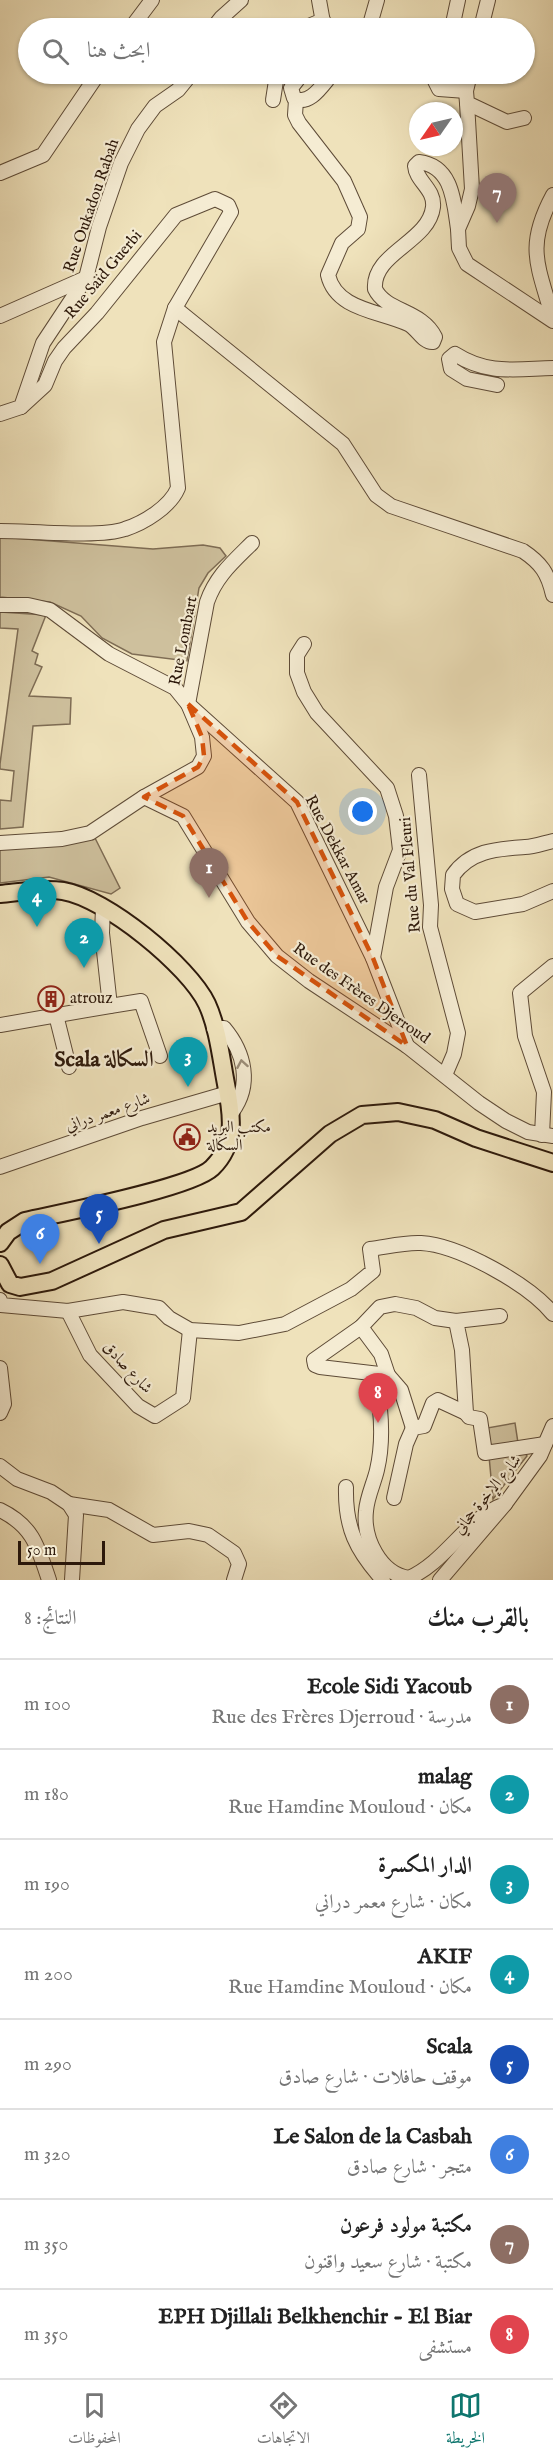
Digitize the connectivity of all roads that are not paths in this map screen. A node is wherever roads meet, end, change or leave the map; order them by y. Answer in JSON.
{"nodes":[{"id":1,"x":152,"y":0,"type":"edge"},
{"id":2,"x":242,"y":0,"type":"edge"},
{"id":3,"x":319,"y":0,"type":"edge"},
{"id":4,"x":377,"y":0,"type":"edge"},
{"id":5,"x":458,"y":0,"type":"edge"},
{"id":6,"x":488,"y":0,"type":"edge"},
{"id":7,"x":138,"y":18,"type":"edge"},
{"id":8,"x":221,"y":18,"type":"edge"},
{"id":9,"x":322,"y":18,"type":"edge"},
{"id":10,"x":372,"y":18,"type":"edge"},
{"id":11,"x":454,"y":18,"type":"edge"},
{"id":12,"x":484,"y":18,"type":"edge"},
{"id":13,"x":91,"y":84,"type":"edge"},
{"id":14,"x":183,"y":84,"type":"edge"},
{"id":15,"x":275,"y":84,"type":"edge"},
{"id":16,"x":294,"y":84,"type":"edge"},
{"id":17,"x":323,"y":84,"type":"edge"},
{"id":18,"x":436,"y":84,"type":"edge"},
{"id":19,"x":468,"y":84,"type":"edge"},
{"id":20,"x":466,"y":98,"type":"junction"},
{"id":21,"x":273,"y":100,"type":"dead end"},
{"id":22,"x":296,"y":100,"type":"junction"},
{"id":23,"x":524,"y":118,"type":"dead end"},
{"id":24,"x":0,"y":173,"type":"edge"},
{"id":25,"x":553,"y":195,"type":"edge"},
{"id":26,"x":458,"y":229,"type":"junction"},
{"id":27,"x":86,"y":278,"type":"junction"},
{"id":28,"x":175,"y":308,"type":"junction"},
{"id":29,"x":0,"y":316,"type":"edge"},
{"id":30,"x":553,"y":320,"type":"edge"},
{"id":31,"x":553,"y":368,"type":"edge"},
{"id":32,"x":498,"y":385,"type":"dead end"},
{"id":33,"x":21,"y":407,"type":"junction"},
{"id":34,"x":0,"y":414,"type":"edge"},
{"id":35,"x":0,"y":531,"type":"edge"},
{"id":36,"x":252,"y":543,"type":"dead end"},
{"id":37,"x":553,"y":595,"type":"edge"},
{"id":38,"x":0,"y":605,"type":"edge"},
{"id":39,"x":304,"y":644,"type":"dead end"},
{"id":40,"x":188,"y":704,"type":"junction"},
{"id":41,"x":419,"y":775,"type":"dead end"},
{"id":42,"x":144,"y":797,"type":"junction"},
{"id":43,"x":553,"y":841,"type":"edge"},
{"id":44,"x":0,"y":843,"type":"edge"},
{"id":45,"x":452,"y":889,"type":"junction"},
{"id":46,"x":553,"y":891,"type":"edge"},
{"id":47,"x":0,"y":894,"type":"edge"},
{"id":48,"x":431,"y":905,"type":"junction"},
{"id":49,"x":103,"y":908,"type":"junction"},
{"id":50,"x":373,"y":958,"type":"junction"},
{"id":51,"x":553,"y":966,"type":"edge"},
{"id":52,"x":110,"y":1006,"type":"junction"},
{"id":53,"x":56,"y":1015,"type":"junction"},
{"id":54,"x":0,"y":1025,"type":"edge"},
{"id":55,"x":214,"y":1028,"type":"junction"},
{"id":56,"x":407,"y":1046,"type":"junction"},
{"id":57,"x":160,"y":1056,"type":"dead end"},
{"id":58,"x":69,"y":1066,"type":"dead end"},
{"id":59,"x":445,"y":1075,"type":"junction"},
{"id":60,"x":228,"y":1094,"type":"junction"},
{"id":61,"x":232,"y":1112,"type":"junction"},
{"id":62,"x":547,"y":1136,"type":"edge"},
{"id":63,"x":553,"y":1163,"type":"edge"},
{"id":64,"x":0,"y":1167,"type":"edge"},
{"id":65,"x":0,"y":1243,"type":"edge"},
{"id":66,"x":0,"y":1265,"type":"edge"},
{"id":67,"x":2,"y":1298,"type":"edge"},
{"id":68,"x":69,"y":1311,"type":"junction"},
{"id":69,"x":553,"y":1314,"type":"edge"},
{"id":70,"x":500,"y":1316,"type":"dead end"},
{"id":71,"x":456,"y":1321,"type":"junction"},
{"id":72,"x":361,"y":1327,"type":"junction"},
{"id":73,"x":190,"y":1330,"type":"junction"},
{"id":74,"x":0,"y":1368,"type":"edge"},
{"id":75,"x":388,"y":1376,"type":"junction"},
{"id":76,"x":380,"y":1409,"type":"dead end"},
{"id":77,"x":0,"y":1413,"type":"edge"},
{"id":78,"x":466,"y":1413,"type":"junction"},
{"id":79,"x":553,"y":1426,"type":"edge"},
{"id":80,"x":413,"y":1428,"type":"junction"},
{"id":81,"x":545,"y":1444,"type":"junction"},
{"id":82,"x":0,"y":1466,"type":"edge"},
{"id":83,"x":346,"y":1487,"type":"dead end"},
{"id":84,"x":394,"y":1498,"type":"dead end"},
{"id":85,"x":69,"y":1504,"type":"junction"},
{"id":86,"x":505,"y":1504,"type":"junction"},
{"id":87,"x":0,"y":1510,"type":"edge"},
{"id":88,"x":73,"y":1554,"type":"junction"},
{"id":89,"x":407,"y":1579,"type":"edge"},
{"id":90,"x":50,"y":1580,"type":"edge"},
{"id":91,"x":63,"y":1580,"type":"edge"},
{"id":92,"x":72,"y":1580,"type":"edge"},
{"id":93,"x":234,"y":1580,"type":"edge"},
{"id":94,"x":383,"y":1580,"type":"edge"},
{"id":95,"x":440,"y":1580,"type":"edge"}],
"edges":[{"from":1,"to":7,"type":"street"},
{"from":2,"to":8,"type":"street"},
{"from":3,"to":9,"type":"street"},
{"from":4,"to":10,"type":"street"},
{"from":5,"to":11,"type":"street"},
{"from":6,"to":12,"type":"street"},
{"from":13,"to":24,"type":"street"},
{"from":14,"to":27,"type":"street","name":"Rue Oukadou Rabah"},
{"from":15,"to":21,"type":"street"},
{"from":16,"to":22,"type":"street"},
{"from":17,"to":22,"type":"street"},
{"from":18,"to":20,"type":"street"},
{"from":19,"to":20,"type":"street"},
{"from":20,"to":23,"type":"street"},
{"from":20,"to":26,"type":"street"},
{"from":22,"to":26,"type":"street"},
{"from":25,"to":30,"type":"street"},
{"from":26,"to":30,"type":"street"},
{"from":27,"to":29,"type":"street"},
{"from":27,"to":33,"type":"street","name":"Rue Oukadou Rabah"},
{"from":28,"to":33,"type":"street","name":"Rue Saïd Guerbi"},
{"from":28,"to":35,"type":"street"},
{"from":28,"to":37,"type":"street"},
{"from":31,"to":32,"type":"street"},
{"from":33,"to":34,"type":"street"},
{"from":36,"to":40,"type":"street","name":"Rue Lombart"},
{"from":38,"to":40,"type":"street","name":"Rue Dekkar Amar"},
{"from":39,"to":50,"type":"street"},
{"from":40,"to":42,"type":"street","name":"Rue Lombart"},
{"from":40,"to":50,"type":"street","name":"Rue Dekkar Amar"},
{"from":41,"to":48,"type":"street","name":"Rue du Val Fleuri"},
{"from":42,"to":44,"type":"street"},
{"from":42,"to":56,"type":"street","name":"Rue des Frères Djerroud"},
{"from":43,"to":45,"type":"street"},
{"from":45,"to":46,"type":"street"},
{"from":45,"to":48,"type":"street"},
{"from":47,"to":49,"type":"main road"},
{"from":48,"to":59,"type":"street","name":"Rue du Val Fleuri"},
{"from":49,"to":52,"type":"street"},
{"from":49,"to":55,"type":"main road"},
{"from":50,"to":56,"type":"street","name":"Rue Dekkar Amar"},
{"from":51,"to":62,"type":"street"},
{"from":52,"to":53,"type":"street"},
{"from":52,"to":57,"type":"street"},
{"from":53,"to":54,"type":"street"},
{"from":53,"to":58,"type":"street"},
{"from":55,"to":60,"type":"main road"},
{"from":61,"to":55,"type":"street","one_way":true},
{"from":56,"to":59,"type":"street","name":"Rue des Frères Djerroud"},
{"from":59,"to":62,"type":"street","name":"Rue des Frères Djerroud"},
{"from":60,"to":61,"type":"main road"},
{"from":60,"to":64,"type":"street","name":"شارع معمر دراني"},
{"from":61,"to":65,"type":"main road"},
{"from":63,"to":67,"type":"main road"},
{"from":66,"to":67,"type":"main road"},
{"from":67,"to":68,"type":"street"},
{"from":68,"to":73,"type":"street"},
{"from":68,"to":73,"type":"street","name":"شارع صادق"},
{"from":69,"to":73,"type":"street"},
{"from":70,"to":71,"type":"street"},
{"from":71,"to":72,"type":"street"},
{"from":71,"to":78,"type":"street"},
{"from":72,"to":75,"type":"street"},
{"from":72,"to":75,"type":"street"},
{"from":74,"to":77,"type":"street"},
{"from":75,"to":80,"type":"street"},
{"from":76,"to":89,"type":"street"},
{"from":78,"to":80,"type":"street"},
{"from":78,"to":81,"type":"street"},
{"from":79,"to":81,"type":"street","name":"شارع الإخوة حجاني"},
{"from":80,"to":84,"type":"street"},
{"from":81,"to":86,"type":"street","name":"شارع الإخوة حجاني"},
{"from":82,"to":85,"type":"street"},
{"from":83,"to":94,"type":"street"},
{"from":85,"to":88,"type":"street"},
{"from":85,"to":93,"type":"street"},
{"from":86,"to":89,"type":"street"},
{"from":86,"to":95,"type":"street","name":"شارع الإخوة حجاني"},
{"from":87,"to":90,"type":"street"},
{"from":88,"to":91,"type":"street"},
{"from":88,"to":92,"type":"street"}]}
